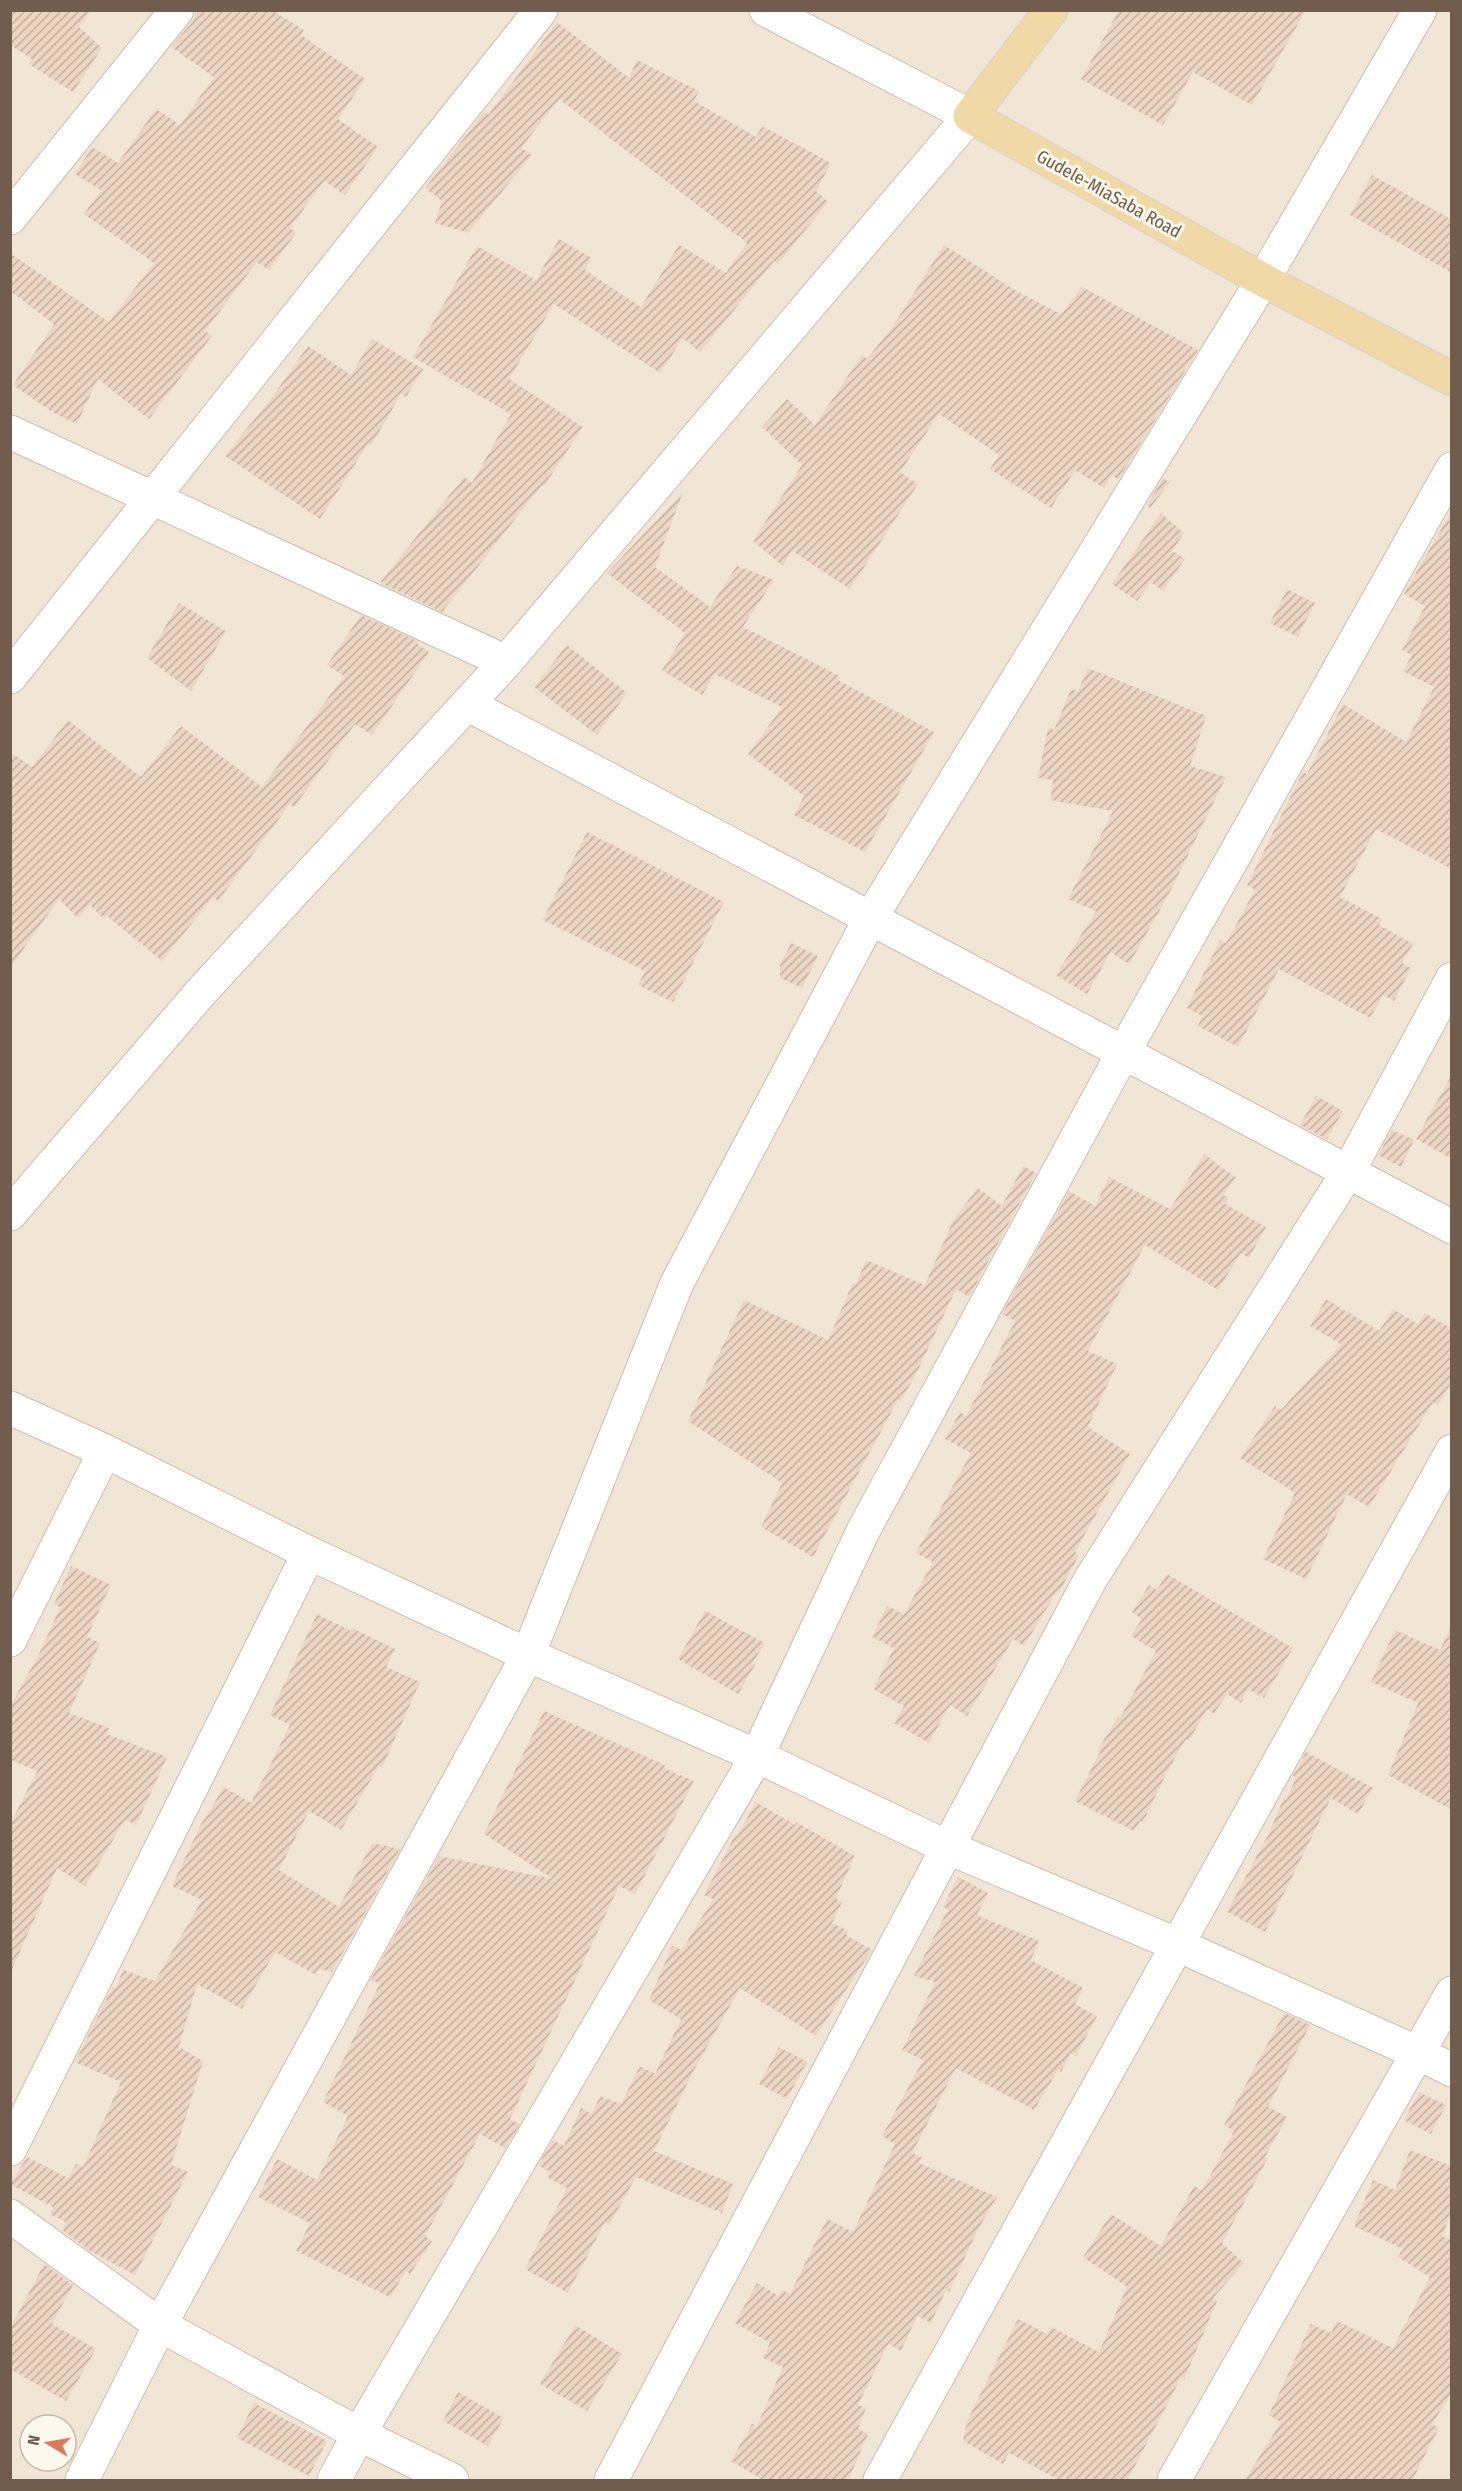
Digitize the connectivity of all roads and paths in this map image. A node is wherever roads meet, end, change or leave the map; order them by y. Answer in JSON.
{"nodes":[{"id":1,"x":177,"y":10,"type":"edge"},
{"id":2,"x":541,"y":10,"type":"edge"},
{"id":3,"x":766,"y":10,"type":"edge"},
{"id":4,"x":1051,"y":10,"type":"edge"},
{"id":5,"x":1420,"y":10,"type":"edge"},
{"id":6,"x":970,"y":116,"type":"junction"},
{"id":7,"x":10,"y":218,"type":"edge"},
{"id":8,"x":1263,"y":280,"type":"junction"},
{"id":9,"x":1452,"y":379,"type":"edge"},
{"id":10,"x":10,"y":432,"type":"edge"},
{"id":11,"x":1452,"y":469,"type":"edge"},
{"id":12,"x":153,"y":498,"type":"junction"},
{"id":13,"x":506,"y":662,"type":"junction"},
{"id":14,"x":10,"y":677,"type":"edge"},
{"id":15,"x":467,"y":704,"type":"junction"},
{"id":16,"x":870,"y":919,"type":"junction"},
{"id":17,"x":1452,"y":979,"type":"edge"},
{"id":18,"x":1123,"y":1053,"type":"junction"},
{"id":19,"x":1348,"y":1172,"type":"junction"},
{"id":20,"x":21,"y":1183,"type":"edge"},
{"id":21,"x":10,"y":1214,"type":"edge"},
{"id":22,"x":1452,"y":1227,"type":"edge"},
{"id":23,"x":10,"y":1408,"type":"edge"},
{"id":24,"x":105,"y":1451,"type":"junction"},
{"id":25,"x":1452,"y":1451,"type":"edge"},
{"id":26,"x":309,"y":1553,"type":"junction"},
{"id":27,"x":10,"y":1640,"type":"edge"},
{"id":28,"x":528,"y":1655,"type":"junction"},
{"id":29,"x":757,"y":1756,"type":"junction"},
{"id":30,"x":949,"y":1848,"type":"junction"},
{"id":31,"x":1178,"y":1945,"type":"junction"},
{"id":32,"x":1452,"y":1993,"type":"edge"},
{"id":33,"x":1418,"y":2053,"type":"junction"},
{"id":34,"x":1452,"y":2070,"type":"edge"},
{"id":35,"x":10,"y":2149,"type":"edge"},
{"id":36,"x":10,"y":2216,"type":"edge"},
{"id":37,"x":160,"y":2325,"type":"junction"},
{"id":38,"x":359,"y":2434,"type":"junction"},
{"id":39,"x":82,"y":2481,"type":"edge"},
{"id":40,"x":334,"y":2481,"type":"edge"},
{"id":41,"x":452,"y":2481,"type":"edge"},
{"id":42,"x":612,"y":2481,"type":"edge"},
{"id":43,"x":880,"y":2481,"type":"edge"},
{"id":44,"x":1174,"y":2481,"type":"edge"}],
"edges":[{"from":1,"to":7,"type":"street"},
{"from":2,"to":12,"type":"street"},
{"from":3,"to":6,"type":"street","name":"Gudele-MiaSaba Road"},
{"from":4,"to":6,"type":"main road"},
{"from":5,"to":8,"type":"street"},
{"from":6,"to":8,"type":"main road","name":"Gudele-MiaSaba Road"},
{"from":6,"to":13,"type":"street"},
{"from":8,"to":9,"type":"main road","name":"Gudele-MiaSaba Road"},
{"from":8,"to":16,"type":"street"},
{"from":10,"to":12,"type":"street"},
{"from":11,"to":18,"type":"street"},
{"from":12,"to":13,"type":"street"},
{"from":12,"to":14,"type":"street"},
{"from":13,"to":15,"type":"street"},
{"from":15,"to":16,"type":"street"},
{"from":15,"to":20,"type":"street"},
{"from":16,"to":18,"type":"street"},
{"from":16,"to":28,"type":"street"},
{"from":17,"to":19,"type":"street"},
{"from":18,"to":19,"type":"street"},
{"from":18,"to":29,"type":"street"},
{"from":19,"to":22,"type":"street"},
{"from":19,"to":30,"type":"street"},
{"from":20,"to":21,"type":"street"},
{"from":23,"to":24,"type":"street"},
{"from":24,"to":26,"type":"street"},
{"from":24,"to":27,"type":"street"},
{"from":25,"to":31,"type":"street"},
{"from":26,"to":28,"type":"street"},
{"from":26,"to":35,"type":"street"},
{"from":28,"to":29,"type":"street"},
{"from":28,"to":37,"type":"street"},
{"from":29,"to":30,"type":"street"},
{"from":29,"to":38,"type":"street"},
{"from":30,"to":31,"type":"street"},
{"from":30,"to":42,"type":"street"},
{"from":31,"to":33,"type":"street"},
{"from":31,"to":43,"type":"street"},
{"from":32,"to":33,"type":"street"},
{"from":33,"to":34,"type":"street"},
{"from":33,"to":44,"type":"street"},
{"from":36,"to":37,"type":"street"},
{"from":37,"to":38,"type":"street"},
{"from":37,"to":39,"type":"street"},
{"from":38,"to":40,"type":"street"},
{"from":38,"to":41,"type":"street"}]}
